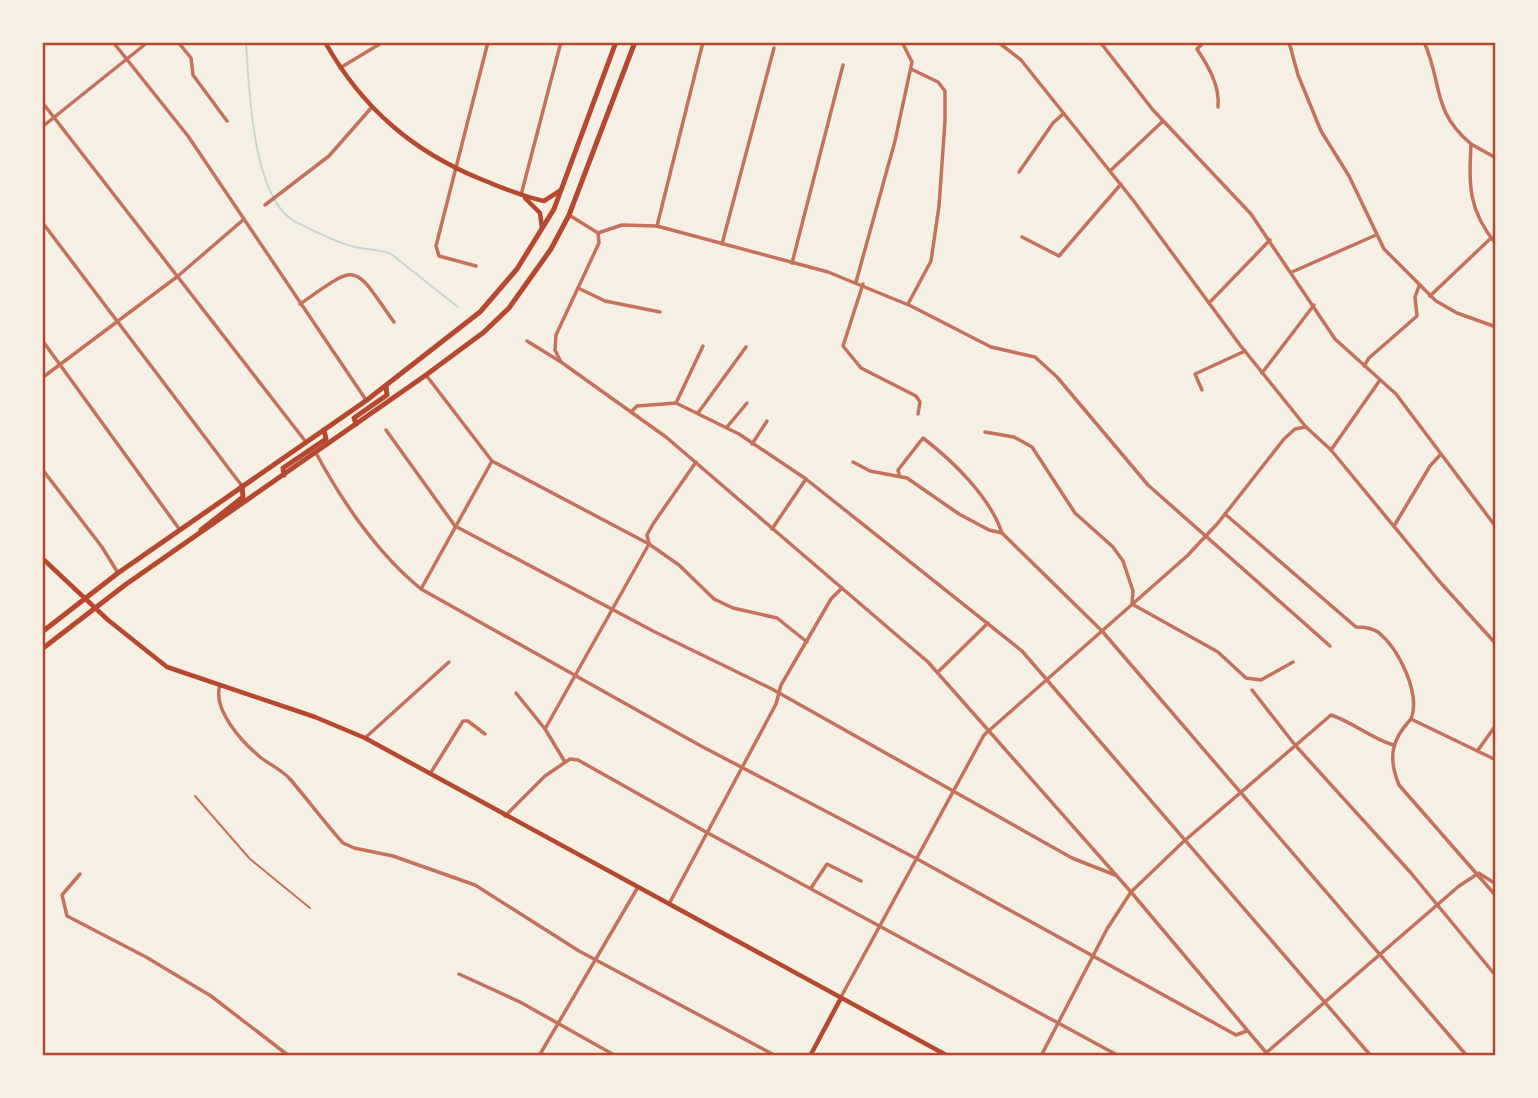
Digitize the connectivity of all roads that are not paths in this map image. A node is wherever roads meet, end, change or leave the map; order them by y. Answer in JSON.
{"nodes":[{"id":1,"x":113,"y":42,"type":"edge"},
{"id":2,"x":148,"y":42,"type":"edge"},
{"id":3,"x":178,"y":42,"type":"edge"},
{"id":4,"x":325,"y":42,"type":"edge"},
{"id":5,"x":383,"y":42,"type":"edge"},
{"id":6,"x":488,"y":42,"type":"edge"},
{"id":7,"x":561,"y":42,"type":"edge"},
{"id":8,"x":616,"y":42,"type":"edge"},
{"id":9,"x":635,"y":42,"type":"edge"},
{"id":10,"x":703,"y":42,"type":"edge"},
{"id":11,"x":902,"y":42,"type":"edge"},
{"id":12,"x":999,"y":42,"type":"edge"},
{"id":13,"x":1100,"y":42,"type":"edge"},
{"id":14,"x":1204,"y":42,"type":"edge"},
{"id":15,"x":1289,"y":42,"type":"edge"},
{"id":16,"x":1424,"y":42,"type":"edge"},
{"id":17,"x":774,"y":48,"type":"dead end"},
{"id":18,"x":126,"y":59,"type":"junction"},
{"id":19,"x":843,"y":65,"type":"dead end"},
{"id":20,"x":340,"y":68,"type":"junction"},
{"id":21,"x":911,"y":69,"type":"junction"},
{"id":22,"x":42,"y":102,"type":"edge"},
{"id":23,"x":372,"y":107,"type":"junction"},
{"id":24,"x":1218,"y":107,"type":"dead end"},
{"id":25,"x":1063,"y":114,"type":"junction"},
{"id":26,"x":54,"y":118,"type":"junction"},
{"id":27,"x":227,"y":121,"type":"dead end"},
{"id":28,"x":1163,"y":121,"type":"junction"},
{"id":29,"x":42,"y":127,"type":"edge"},
{"id":30,"x":1471,"y":144,"type":"junction"},
{"id":31,"x":1496,"y":158,"type":"edge"},
{"id":32,"x":455,"y":169,"type":"junction"},
{"id":33,"x":1110,"y":171,"type":"junction"},
{"id":34,"x":1019,"y":172,"type":"dead end"},
{"id":35,"x":1121,"y":184,"type":"junction"},
{"id":36,"x":564,"y":187,"type":"junction"},
{"id":37,"x":521,"y":195,"type":"junction"},
{"id":38,"x":265,"y":205,"type":"dead end"},
{"id":39,"x":569,"y":215,"type":"junction"},
{"id":40,"x":243,"y":220,"type":"junction"},
{"id":41,"x":42,"y":222,"type":"edge"},
{"id":42,"x":657,"y":226,"type":"junction"},
{"id":43,"x":542,"y":232,"type":"junction"},
{"id":44,"x":598,"y":233,"type":"junction"},
{"id":45,"x":1376,"y":235,"type":"junction"},
{"id":46,"x":1022,"y":237,"type":"dead end"},
{"id":47,"x":1491,"y":238,"type":"junction"},
{"id":48,"x":1270,"y":240,"type":"junction"},
{"id":49,"x":722,"y":244,"type":"junction"},
{"id":50,"x":1496,"y":244,"type":"edge"},
{"id":51,"x":792,"y":263,"type":"junction"},
{"id":52,"x":476,"y":266,"type":"dead end"},
{"id":53,"x":1292,"y":272,"type":"junction"},
{"id":54,"x":178,"y":276,"type":"junction"},
{"id":55,"x":856,"y":282,"type":"junction"},
{"id":56,"x":863,"y":284,"type":"junction"},
{"id":57,"x":1419,"y":286,"type":"junction"},
{"id":58,"x":578,"y":288,"type":"junction"},
{"id":59,"x":1430,"y":296,"type":"junction"},
{"id":60,"x":1209,"y":303,"type":"junction"},
{"id":61,"x":300,"y":304,"type":"junction"},
{"id":62,"x":908,"y":304,"type":"junction"},
{"id":63,"x":1314,"y":305,"type":"junction"},
{"id":64,"x":660,"y":312,"type":"dead end"},
{"id":65,"x":119,"y":321,"type":"junction"},
{"id":66,"x":394,"y":322,"type":"dead end"},
{"id":67,"x":1496,"y":327,"type":"edge"},
{"id":68,"x":42,"y":340,"type":"edge"},
{"id":69,"x":527,"y":341,"type":"dead end"},
{"id":70,"x":703,"y":346,"type":"dead end"},
{"id":71,"x":746,"y":347,"type":"dead end"},
{"id":72,"x":1245,"y":351,"type":"junction"},
{"id":73,"x":561,"y":362,"type":"junction"},
{"id":74,"x":61,"y":364,"type":"junction"},
{"id":75,"x":1363,"y":366,"type":"junction"},
{"id":76,"x":1262,"y":373,"type":"junction"},
{"id":77,"x":426,"y":375,"type":"junction"},
{"id":78,"x":42,"y":378,"type":"edge"},
{"id":79,"x":1380,"y":380,"type":"junction"},
{"id":80,"x":386,"y":386,"type":"junction"},
{"id":81,"x":1202,"y":390,"type":"dead end"},
{"id":82,"x":367,"y":400,"type":"junction"},
{"id":83,"x":676,"y":403,"type":"junction"},
{"id":84,"x":747,"y":404,"type":"dead end"},
{"id":85,"x":632,"y":411,"type":"junction"},
{"id":86,"x":698,"y":413,"type":"junction"},
{"id":87,"x":918,"y":414,"type":"dead end"},
{"id":88,"x":767,"y":421,"type":"dead end"},
{"id":89,"x":356,"y":425,"type":"junction"},
{"id":90,"x":727,"y":427,"type":"junction"},
{"id":91,"x":1306,"y":427,"type":"junction"},
{"id":92,"x":324,"y":430,"type":"junction"},
{"id":93,"x":386,"y":430,"type":"dead end"},
{"id":94,"x":985,"y":432,"type":"dead end"},
{"id":95,"x":306,"y":442,"type":"junction"},
{"id":96,"x":752,"y":444,"type":"junction"},
{"id":97,"x":1331,"y":450,"type":"junction"},
{"id":98,"x":316,"y":453,"type":"junction"},
{"id":99,"x":1440,"y":455,"type":"junction"},
{"id":100,"x":492,"y":461,"type":"junction"},
{"id":101,"x":697,"y":461,"type":"junction"},
{"id":102,"x":853,"y":462,"type":"dead end"},
{"id":103,"x":42,"y":469,"type":"edge"},
{"id":104,"x":899,"y":474,"type":"junction"},
{"id":105,"x":284,"y":475,"type":"junction"},
{"id":106,"x":806,"y":479,"type":"junction"},
{"id":107,"x":242,"y":486,"type":"junction"},
{"id":108,"x":1225,"y":514,"type":"junction"},
{"id":109,"x":454,"y":526,"type":"junction"},
{"id":110,"x":1394,"y":527,"type":"junction"},
{"id":111,"x":1496,"y":527,"type":"edge"},
{"id":112,"x":772,"y":528,"type":"junction"},
{"id":113,"x":180,"y":530,"type":"junction"},
{"id":114,"x":201,"y":532,"type":"junction"},
{"id":115,"x":1002,"y":533,"type":"junction"},
{"id":116,"x":1206,"y":536,"type":"junction"},
{"id":117,"x":649,"y":544,"type":"junction"},
{"id":118,"x":42,"y":558,"type":"edge"},
{"id":119,"x":118,"y":573,"type":"junction"},
{"id":120,"x":842,"y":588,"type":"junction"},
{"id":121,"x":421,"y":589,"type":"junction"},
{"id":122,"x":85,"y":598,"type":"junction"},
{"id":123,"x":1132,"y":604,"type":"junction"},
{"id":124,"x":95,"y":607,"type":"junction"},
{"id":125,"x":613,"y":608,"type":"junction"},
{"id":126,"x":988,"y":623,"type":"junction"},
{"id":127,"x":1102,"y":631,"type":"junction"},
{"id":128,"x":42,"y":632,"type":"edge"},
{"id":129,"x":807,"y":642,"type":"junction"},
{"id":130,"x":1496,"y":644,"type":"edge"},
{"id":131,"x":1330,"y":646,"type":"dead end"},
{"id":132,"x":42,"y":649,"type":"edge"},
{"id":133,"x":449,"y":662,"type":"dead end"},
{"id":134,"x":1293,"y":662,"type":"dead end"},
{"id":135,"x":938,"y":672,"type":"junction"},
{"id":136,"x":577,"y":676,"type":"junction"},
{"id":137,"x":1047,"y":680,"type":"junction"},
{"id":138,"x":220,"y":684,"type":"junction"},
{"id":139,"x":1252,"y":690,"type":"dead end"},
{"id":140,"x":516,"y":693,"type":"dead end"},
{"id":141,"x":779,"y":693,"type":"junction"},
{"id":142,"x":1411,"y":719,"type":"junction"},
{"id":143,"x":1496,"y":725,"type":"edge"},
{"id":144,"x":545,"y":729,"type":"junction"},
{"id":145,"x":990,"y":730,"type":"junction"},
{"id":146,"x":485,"y":734,"type":"dead end"},
{"id":147,"x":365,"y":738,"type":"junction"},
{"id":148,"x":1295,"y":745,"type":"junction"},
{"id":149,"x":1393,"y":745,"type":"junction"},
{"id":150,"x":1479,"y":750,"type":"junction"},
{"id":151,"x":1496,"y":760,"type":"edge"},
{"id":152,"x":565,"y":762,"type":"junction"},
{"id":153,"x":742,"y":767,"type":"junction"},
{"id":154,"x":430,"y":774,"type":"junction"},
{"id":155,"x":954,"y":790,"type":"junction"},
{"id":156,"x":1241,"y":793,"type":"junction"},
{"id":157,"x":195,"y":796,"type":"dead end"},
{"id":158,"x":505,"y":816,"type":"junction"},
{"id":159,"x":706,"y":832,"type":"junction"},
{"id":160,"x":1184,"y":842,"type":"junction"},
{"id":161,"x":919,"y":860,"type":"junction"},
{"id":162,"x":1479,"y":873,"type":"junction"},
{"id":163,"x":80,"y":874,"type":"dead end"},
{"id":164,"x":1115,"y":875,"type":"junction"},
{"id":165,"x":861,"y":881,"type":"dead end"},
{"id":166,"x":1496,"y":884,"type":"edge"},
{"id":167,"x":638,"y":887,"type":"junction"},
{"id":168,"x":810,"y":888,"type":"junction"},
{"id":169,"x":1130,"y":892,"type":"junction"},
{"id":170,"x":1496,"y":896,"type":"edge"},
{"id":171,"x":669,"y":904,"type":"junction"},
{"id":172,"x":1437,"y":905,"type":"junction"},
{"id":173,"x":310,"y":908,"type":"dead end"},
{"id":174,"x":882,"y":927,"type":"junction"},
{"id":175,"x":1380,"y":954,"type":"junction"},
{"id":176,"x":1094,"y":957,"type":"junction"},
{"id":177,"x":596,"y":960,"type":"junction"},
{"id":178,"x":459,"y":974,"type":"dead end"},
{"id":179,"x":1496,"y":976,"type":"edge"},
{"id":180,"x":841,"y":998,"type":"junction"},
{"id":181,"x":1323,"y":1002,"type":"junction"},
{"id":182,"x":1059,"y":1022,"type":"junction"},
{"id":183,"x":558,"y":1024,"type":"junction"},
{"id":184,"x":1247,"y":1031,"type":"junction"},
{"id":185,"x":1267,"y":1055,"type":"edge"},
{"id":186,"x":289,"y":1056,"type":"edge"},
{"id":187,"x":539,"y":1056,"type":"edge"},
{"id":188,"x":616,"y":1056,"type":"edge"},
{"id":189,"x":776,"y":1056,"type":"edge"},
{"id":190,"x":810,"y":1056,"type":"edge"},
{"id":191,"x":948,"y":1056,"type":"edge"},
{"id":192,"x":1041,"y":1056,"type":"edge"},
{"id":193,"x":1119,"y":1056,"type":"edge"},
{"id":194,"x":1371,"y":1056,"type":"edge"},
{"id":195,"x":1467,"y":1056,"type":"edge"}],
"edges":[{"from":1,"to":18,"type":"street"},
{"from":2,"to":18,"type":"street"},
{"from":3,"to":27,"type":"street"},
{"from":4,"to":20,"type":"main road"},
{"from":5,"to":20,"type":"street"},
{"from":6,"to":32,"type":"street"},
{"from":7,"to":37,"type":"street"},
{"from":8,"to":36,"type":"main road"},
{"from":9,"to":39,"type":"main road"},
{"from":10,"to":42,"type":"street"},
{"from":11,"to":21,"type":"street"},
{"from":12,"to":25,"type":"street"},
{"from":13,"to":28,"type":"street"},
{"from":14,"to":24,"type":"street"},
{"from":15,"to":45,"type":"street"},
{"from":16,"to":30,"type":"street"},
{"from":17,"to":49,"type":"street"},
{"from":18,"to":26,"type":"street"},
{"from":18,"to":40,"type":"street"},
{"from":19,"to":51,"type":"street"},
{"from":20,"to":23,"type":"main road"},
{"from":21,"to":55,"type":"street"},
{"from":21,"to":62,"type":"street"},
{"from":22,"to":26,"type":"street"},
{"from":23,"to":32,"type":"main road"},
{"from":23,"to":38,"type":"street"},
{"from":25,"to":33,"type":"street"},
{"from":25,"to":34,"type":"street"},
{"from":26,"to":29,"type":"street"},
{"from":26,"to":54,"type":"street"},
{"from":28,"to":33,"type":"street"},
{"from":28,"to":48,"type":"street"},
{"from":30,"to":31,"type":"street"},
{"from":30,"to":47,"type":"street"},
{"from":32,"to":37,"type":"main road"},
{"from":32,"to":52,"type":"street"},
{"from":33,"to":35,"type":"street"},
{"from":35,"to":46,"type":"street"},
{"from":35,"to":60,"type":"street"},
{"from":36,"to":37,"type":"main road"},
{"from":36,"to":43,"type":"main road"},
{"from":37,"to":43,"type":"main road"},
{"from":39,"to":44,"type":"street"},
{"from":39,"to":77,"type":"main road"},
{"from":40,"to":54,"type":"street"},
{"from":40,"to":61,"type":"street"},
{"from":41,"to":65,"type":"street"},
{"from":42,"to":44,"type":"street"},
{"from":42,"to":49,"type":"street"},
{"from":43,"to":80,"type":"main road"},
{"from":44,"to":58,"type":"street"},
{"from":45,"to":53,"type":"street"},
{"from":45,"to":57,"type":"street"},
{"from":47,"to":50,"type":"street"},
{"from":47,"to":59,"type":"street"},
{"from":48,"to":53,"type":"street"},
{"from":48,"to":60,"type":"street"},
{"from":49,"to":51,"type":"street"},
{"from":51,"to":55,"type":"street"},
{"from":53,"to":63,"type":"street"},
{"from":54,"to":65,"type":"street"},
{"from":54,"to":95,"type":"street"},
{"from":55,"to":56,"type":"street"},
{"from":56,"to":62,"type":"street"},
{"from":56,"to":87,"type":"street"},
{"from":57,"to":59,"type":"street"},
{"from":57,"to":75,"type":"street"},
{"from":58,"to":64,"type":"street"},
{"from":58,"to":73,"type":"street"},
{"from":59,"to":67,"type":"street"},
{"from":60,"to":72,"type":"street"},
{"from":61,"to":66,"type":"street"},
{"from":61,"to":82,"type":"street"},
{"from":62,"to":116,"type":"street"},
{"from":63,"to":75,"type":"street"},
{"from":63,"to":76,"type":"street"},
{"from":65,"to":74,"type":"street"},
{"from":65,"to":107,"type":"street"},
{"from":68,"to":74,"type":"street"},
{"from":69,"to":73,"type":"street"},
{"from":70,"to":83,"type":"street"},
{"from":71,"to":86,"type":"street"},
{"from":72,"to":76,"type":"street"},
{"from":72,"to":81,"type":"street"},
{"from":73,"to":85,"type":"street"},
{"from":74,"to":78,"type":"street"},
{"from":74,"to":113,"type":"street"},
{"from":75,"to":79,"type":"street"},
{"from":76,"to":91,"type":"street"},
{"from":77,"to":89,"type":"main road"},
{"from":77,"to":100,"type":"street"},
{"from":79,"to":97,"type":"street"},
{"from":79,"to":99,"type":"street"},
{"from":80,"to":82,"type":"main road"},
{"from":80,"to":89,"type":"main road"},
{"from":82,"to":92,"type":"main road"},
{"from":83,"to":85,"type":"street"},
{"from":83,"to":86,"type":"street"},
{"from":84,"to":90,"type":"street"},
{"from":85,"to":101,"type":"street"},
{"from":86,"to":90,"type":"street"},
{"from":88,"to":96,"type":"street"},
{"from":89,"to":98,"type":"main road"},
{"from":90,"to":96,"type":"street"},
{"from":91,"to":97,"type":"street"},
{"from":91,"to":108,"type":"street"},
{"from":92,"to":95,"type":"main road"},
{"from":92,"to":105,"type":"main road"},
{"from":93,"to":109,"type":"street"},
{"from":94,"to":123,"type":"street"},
{"from":95,"to":107,"type":"main road"},
{"from":96,"to":106,"type":"street"},
{"from":97,"to":110,"type":"street"},
{"from":98,"to":105,"type":"main road"},
{"from":98,"to":121,"type":"street"},
{"from":99,"to":110,"type":"street"},
{"from":99,"to":111,"type":"street"},
{"from":100,"to":109,"type":"street"},
{"from":100,"to":117,"type":"street"},
{"from":101,"to":112,"type":"street"},
{"from":101,"to":117,"type":"street"},
{"from":102,"to":104,"type":"street"},
{"from":103,"to":119,"type":"street"},
{"from":104,"to":115,"type":"street"},
{"from":104,"to":115,"type":"street"},
{"from":105,"to":114,"type":"main road"},
{"from":106,"to":112,"type":"street"},
{"from":106,"to":126,"type":"street"},
{"from":107,"to":113,"type":"main road"},
{"from":107,"to":114,"type":"main road"},
{"from":108,"to":116,"type":"street"},
{"from":108,"to":142,"type":"street"},
{"from":109,"to":121,"type":"street"},
{"from":109,"to":125,"type":"street"},
{"from":110,"to":130,"type":"street"},
{"from":112,"to":120,"type":"street"},
{"from":113,"to":119,"type":"main road"},
{"from":114,"to":124,"type":"main road"},
{"from":115,"to":127,"type":"street"},
{"from":116,"to":123,"type":"street"},
{"from":116,"to":131,"type":"street"},
{"from":117,"to":125,"type":"street"},
{"from":117,"to":129,"type":"street"},
{"from":118,"to":122,"type":"main road"},
{"from":119,"to":122,"type":"main road"},
{"from":120,"to":129,"type":"street"},
{"from":120,"to":135,"type":"street"},
{"from":121,"to":136,"type":"street"},
{"from":122,"to":124,"type":"main road"},
{"from":122,"to":128,"type":"main road"},
{"from":123,"to":127,"type":"street"},
{"from":123,"to":134,"type":"street"},
{"from":124,"to":132,"type":"main road"},
{"from":124,"to":138,"type":"main road"},
{"from":125,"to":136,"type":"street"},
{"from":125,"to":141,"type":"street"},
{"from":126,"to":135,"type":"street"},
{"from":126,"to":137,"type":"street"},
{"from":127,"to":137,"type":"street"},
{"from":127,"to":156,"type":"street"},
{"from":129,"to":141,"type":"street"},
{"from":133,"to":147,"type":"street"},
{"from":135,"to":145,"type":"street"},
{"from":136,"to":144,"type":"street"},
{"from":136,"to":153,"type":"street"},
{"from":137,"to":145,"type":"street"},
{"from":137,"to":160,"type":"street"},
{"from":138,"to":147,"type":"main road"},
{"from":138,"to":177,"type":"street"},
{"from":139,"to":148,"type":"street"},
{"from":140,"to":144,"type":"street"},
{"from":141,"to":153,"type":"street"},
{"from":141,"to":155,"type":"street"},
{"from":142,"to":149,"type":"street"},
{"from":142,"to":150,"type":"street"},
{"from":143,"to":150,"type":"street"},
{"from":144,"to":152,"type":"street"},
{"from":145,"to":155,"type":"street"},
{"from":145,"to":164,"type":"street"},
{"from":146,"to":154,"type":"street"},
{"from":147,"to":154,"type":"main road"},
{"from":148,"to":149,"type":"street"},
{"from":148,"to":156,"type":"street"},
{"from":148,"to":172,"type":"street"},
{"from":149,"to":162,"type":"street"},
{"from":150,"to":151,"type":"street"},
{"from":152,"to":158,"type":"street"},
{"from":152,"to":159,"type":"street"},
{"from":153,"to":159,"type":"street"},
{"from":153,"to":161,"type":"street"},
{"from":154,"to":158,"type":"main road"},
{"from":155,"to":161,"type":"street"},
{"from":155,"to":164,"type":"street"},
{"from":156,"to":160,"type":"street"},
{"from":156,"to":175,"type":"street"},
{"from":157,"to":173,"type":"lane"},
{"from":158,"to":167,"type":"main road"},
{"from":159,"to":168,"type":"street"},
{"from":159,"to":171,"type":"street"},
{"from":160,"to":169,"type":"street"},
{"from":160,"to":181,"type":"street"},
{"from":161,"to":174,"type":"street"},
{"from":161,"to":176,"type":"street"},
{"from":162,"to":166,"type":"street"},
{"from":162,"to":170,"type":"street"},
{"from":162,"to":172,"type":"street"},
{"from":163,"to":186,"type":"street"},
{"from":164,"to":169,"type":"street"},
{"from":165,"to":168,"type":"street"},
{"from":167,"to":171,"type":"main road"},
{"from":167,"to":177,"type":"street"},
{"from":168,"to":174,"type":"street"},
{"from":169,"to":176,"type":"street"},
{"from":169,"to":184,"type":"street"},
{"from":171,"to":180,"type":"main road"},
{"from":172,"to":175,"type":"street"},
{"from":172,"to":179,"type":"street"},
{"from":174,"to":180,"type":"street"},
{"from":174,"to":182,"type":"street"},
{"from":175,"to":181,"type":"street"},
{"from":175,"to":195,"type":"street"},
{"from":176,"to":182,"type":"street"},
{"from":176,"to":184,"type":"street"},
{"from":177,"to":183,"type":"street"},
{"from":177,"to":189,"type":"street"},
{"from":178,"to":183,"type":"street"},
{"from":180,"to":190,"type":"main road"},
{"from":180,"to":191,"type":"main road"},
{"from":181,"to":185,"type":"street"},
{"from":181,"to":194,"type":"street"},
{"from":182,"to":192,"type":"street"},
{"from":182,"to":193,"type":"street"},
{"from":183,"to":187,"type":"street"},
{"from":183,"to":188,"type":"street"},
{"from":184,"to":185,"type":"street"}]}
